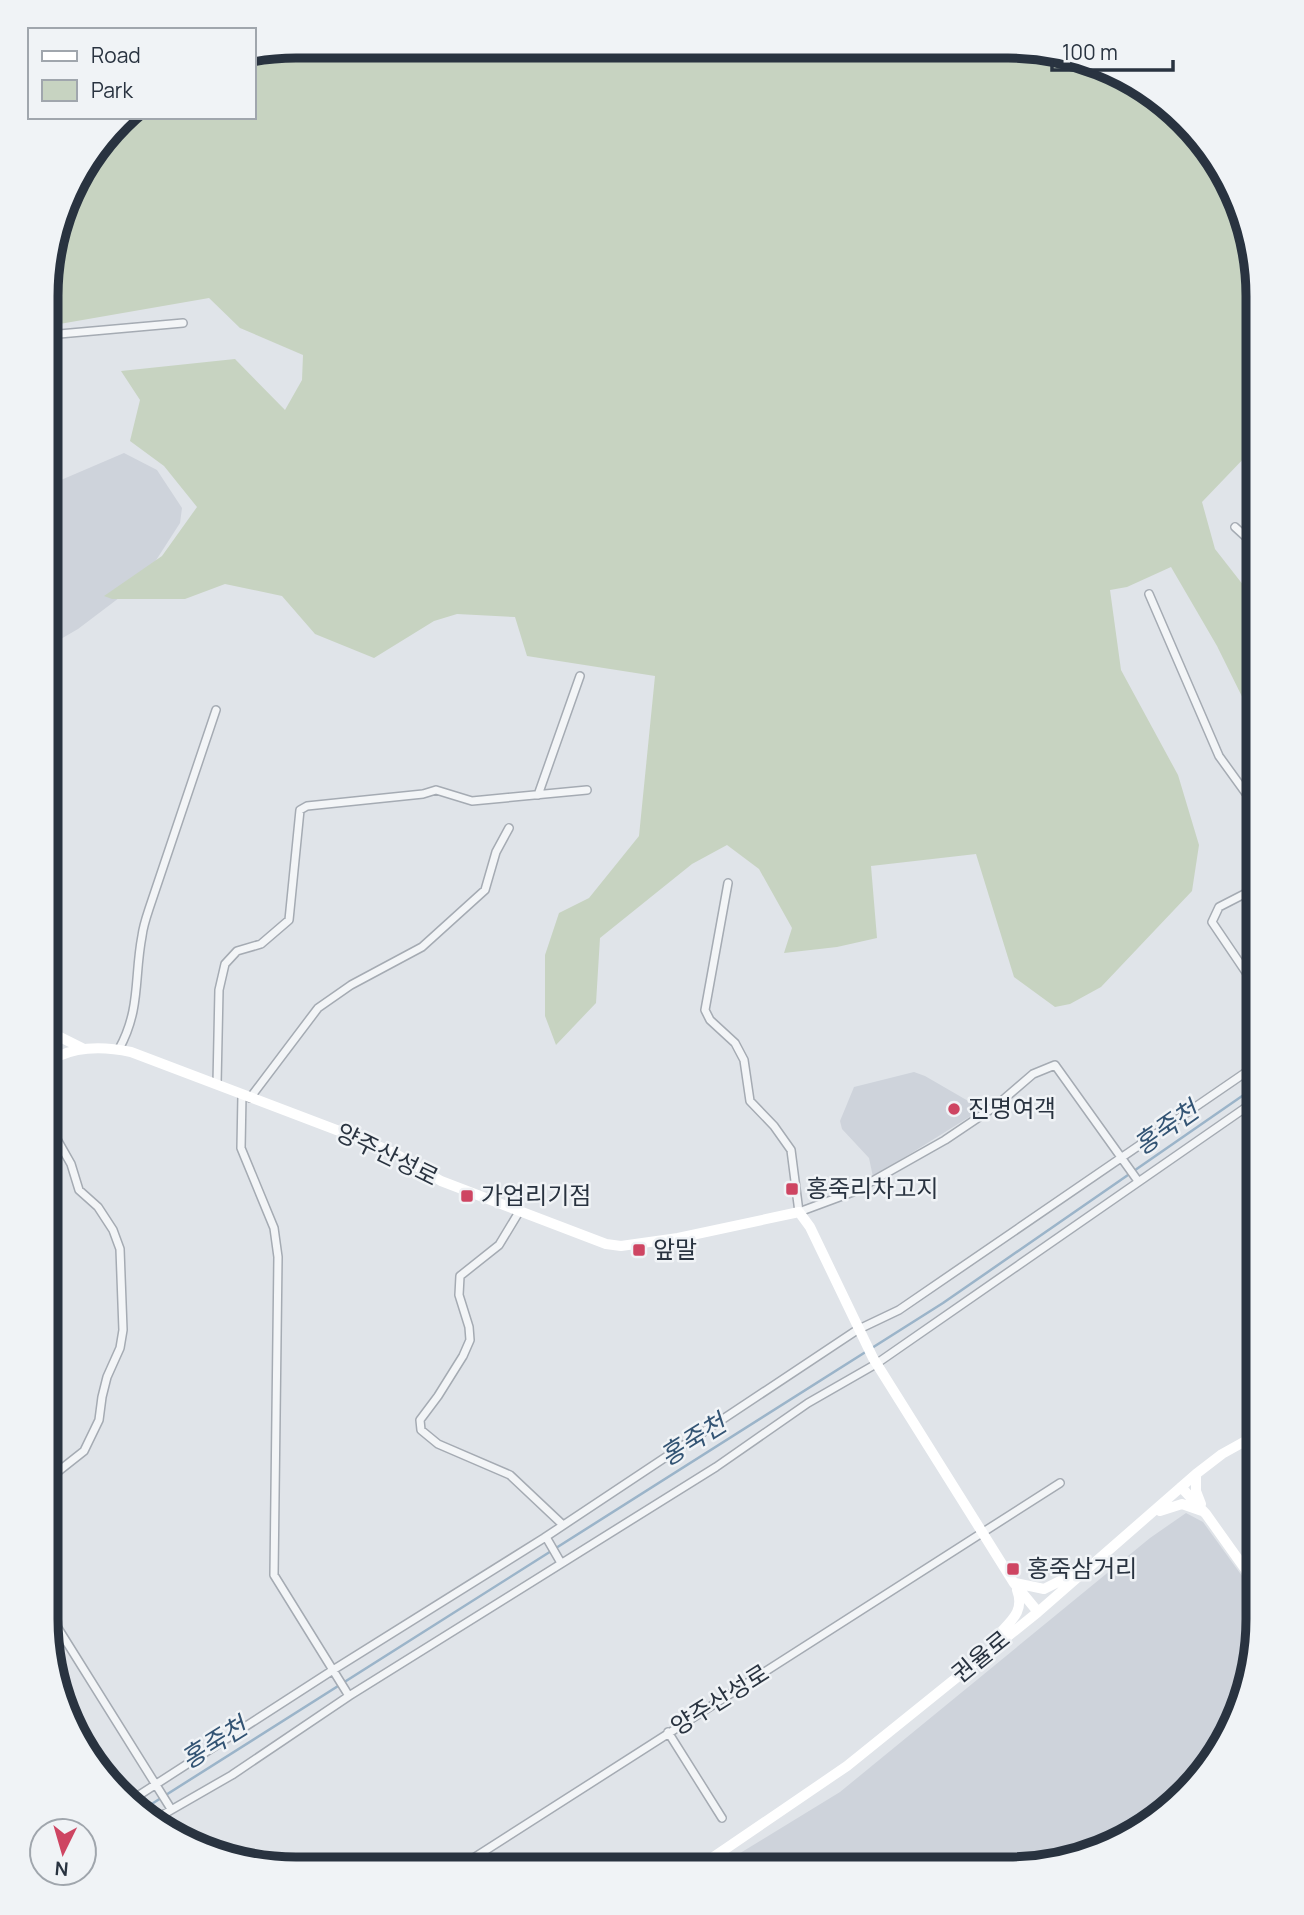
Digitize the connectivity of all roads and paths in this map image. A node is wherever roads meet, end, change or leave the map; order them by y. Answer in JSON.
{"nodes":[{"id":1,"x":183,"y":323,"type":"dead end"},
{"id":2,"x":58,"y":334,"type":"edge"},
{"id":3,"x":1235,"y":527,"type":"dead end"},
{"id":4,"x":1246,"y":537,"type":"edge"},
{"id":5,"x":1149,"y":594,"type":"dead end"},
{"id":6,"x":580,"y":676,"type":"dead end"},
{"id":7,"x":216,"y":710,"type":"dead end"},
{"id":8,"x":587,"y":790,"type":"dead end"},
{"id":9,"x":1246,"y":793,"type":"edge"},
{"id":10,"x":538,"y":795,"type":"junction"},
{"id":11,"x":509,"y":828,"type":"dead end"},
{"id":12,"x":728,"y":883,"type":"dead end"},
{"id":13,"x":1246,"y":893,"type":"edge"},
{"id":14,"x":1246,"y":972,"type":"edge"},
{"id":15,"x":58,"y":1036,"type":"edge"},
{"id":16,"x":85,"y":1049,"type":"junction"},
{"id":17,"x":118,"y":1049,"type":"junction"},
{"id":18,"x":59,"y":1056,"type":"edge"},
{"id":19,"x":1246,"y":1072,"type":"edge"},
{"id":20,"x":217,"y":1084,"type":"junction"},
{"id":21,"x":246,"y":1096,"type":"junction"},
{"id":22,"x":1246,"y":1107,"type":"edge"},
{"id":23,"x":58,"y":1142,"type":"edge"},
{"id":24,"x":1122,"y":1158,"type":"junction"},
{"id":25,"x":1138,"y":1181,"type":"junction"},
{"id":26,"x":519,"y":1212,"type":"junction"},
{"id":27,"x":799,"y":1212,"type":"junction"},
{"id":28,"x":858,"y":1330,"type":"junction"},
{"id":29,"x":874,"y":1361,"type":"junction"},
{"id":30,"x":1246,"y":1441,"type":"edge"},
{"id":31,"x":58,"y":1472,"type":"edge"},
{"id":32,"x":1196,"y":1474,"type":"junction"},
{"id":33,"x":1060,"y":1483,"type":"dead end"},
{"id":34,"x":1181,"y":1487,"type":"junction"},
{"id":35,"x":1153,"y":1513,"type":"junction"},
{"id":36,"x":1206,"y":1514,"type":"junction"},
{"id":37,"x":563,"y":1525,"type":"junction"},
{"id":38,"x":982,"y":1532,"type":"junction"},
{"id":39,"x":546,"y":1537,"type":"junction"},
{"id":40,"x":561,"y":1563,"type":"junction"},
{"id":41,"x":1095,"y":1563,"type":"junction"},
{"id":42,"x":1246,"y":1563,"type":"edge"},
{"id":43,"x":1014,"y":1583,"type":"junction"},
{"id":44,"x":1038,"y":1612,"type":"junction"},
{"id":45,"x":59,"y":1629,"type":"edge"},
{"id":46,"x":987,"y":1651,"type":"junction"},
{"id":47,"x":333,"y":1670,"type":"junction"},
{"id":48,"x":349,"y":1696,"type":"junction"},
{"id":49,"x":668,"y":1732,"type":"junction"},
{"id":50,"x":157,"y":1784,"type":"junction"},
{"id":51,"x":137,"y":1796,"type":"edge"},
{"id":52,"x":171,"y":1809,"type":"junction"},
{"id":53,"x":162,"y":1815,"type":"edge"},
{"id":54,"x":722,"y":1818,"type":"dead end"},
{"id":55,"x":475,"y":1857,"type":"edge"},
{"id":56,"x":714,"y":1857,"type":"edge"}],
"edges":[{"from":1,"to":2,"type":"street"},
{"from":3,"to":4,"type":"street"},
{"from":5,"to":9,"type":"street"},
{"from":6,"to":10,"type":"street"},
{"from":7,"to":17,"type":"street"},
{"from":8,"to":10,"type":"street"},
{"from":10,"to":20,"type":"street"},
{"from":11,"to":21,"type":"street"},
{"from":12,"to":27,"type":"street"},
{"from":13,"to":14,"type":"street"},
{"from":15,"to":16,"type":"street"},
{"from":16,"to":17,"type":"street","name":"양주산성로"},
{"from":16,"to":18,"type":"street","name":"양주산성로"},
{"from":17,"to":20,"type":"street","name":"양주산성로"},
{"from":19,"to":24,"type":"street"},
{"from":20,"to":21,"type":"street","name":"양주산성로"},
{"from":21,"to":26,"type":"street","name":"양주산성로"},
{"from":21,"to":47,"type":"street"},
{"from":22,"to":25,"type":"street"},
{"from":23,"to":31,"type":"street"},
{"from":24,"to":25,"type":"street"},
{"from":24,"to":27,"type":"street","name":"양주산성로"},
{"from":24,"to":28,"type":"street"},
{"from":25,"to":29,"type":"street"},
{"from":26,"to":27,"type":"street","name":"양주산성로"},
{"from":26,"to":37,"type":"street"},
{"from":27,"to":28,"type":"street"},
{"from":28,"to":29,"type":"street"},
{"from":28,"to":37,"type":"street"},
{"from":29,"to":38,"type":"street"},
{"from":29,"to":40,"type":"street"},
{"from":30,"to":32,"type":"street","name":"권율로"},
{"from":32,"to":34,"type":"street","name":"권율로"},
{"from":32,"to":36,"type":"street"},
{"from":33,"to":38,"type":"street","name":"양주산성로"},
{"from":34,"to":35,"type":"street","name":"권율로"},
{"from":34,"to":36,"type":"street"},
{"from":35,"to":36,"type":"street"},
{"from":35,"to":41,"type":"street","name":"권율로"},
{"from":36,"to":42,"type":"street"},
{"from":37,"to":39,"type":"street"},
{"from":38,"to":43,"type":"street"},
{"from":38,"to":49,"type":"street","name":"양주산성로"},
{"from":39,"to":40,"type":"street"},
{"from":39,"to":47,"type":"street"},
{"from":40,"to":48,"type":"street"},
{"from":41,"to":43,"type":"street"},
{"from":41,"to":44,"type":"street","name":"권율로"},
{"from":43,"to":44,"type":"street"},
{"from":43,"to":46,"type":"street"},
{"from":44,"to":46,"type":"street","name":"권율로"},
{"from":45,"to":50,"type":"street"},
{"from":46,"to":56,"type":"street","name":"권율로"},
{"from":47,"to":48,"type":"street"},
{"from":47,"to":50,"type":"street"},
{"from":48,"to":52,"type":"street"},
{"from":49,"to":54,"type":"street"},
{"from":49,"to":55,"type":"street","name":"양주산성로"},
{"from":50,"to":51,"type":"street"},
{"from":50,"to":52,"type":"street"},
{"from":52,"to":53,"type":"street"}]}
